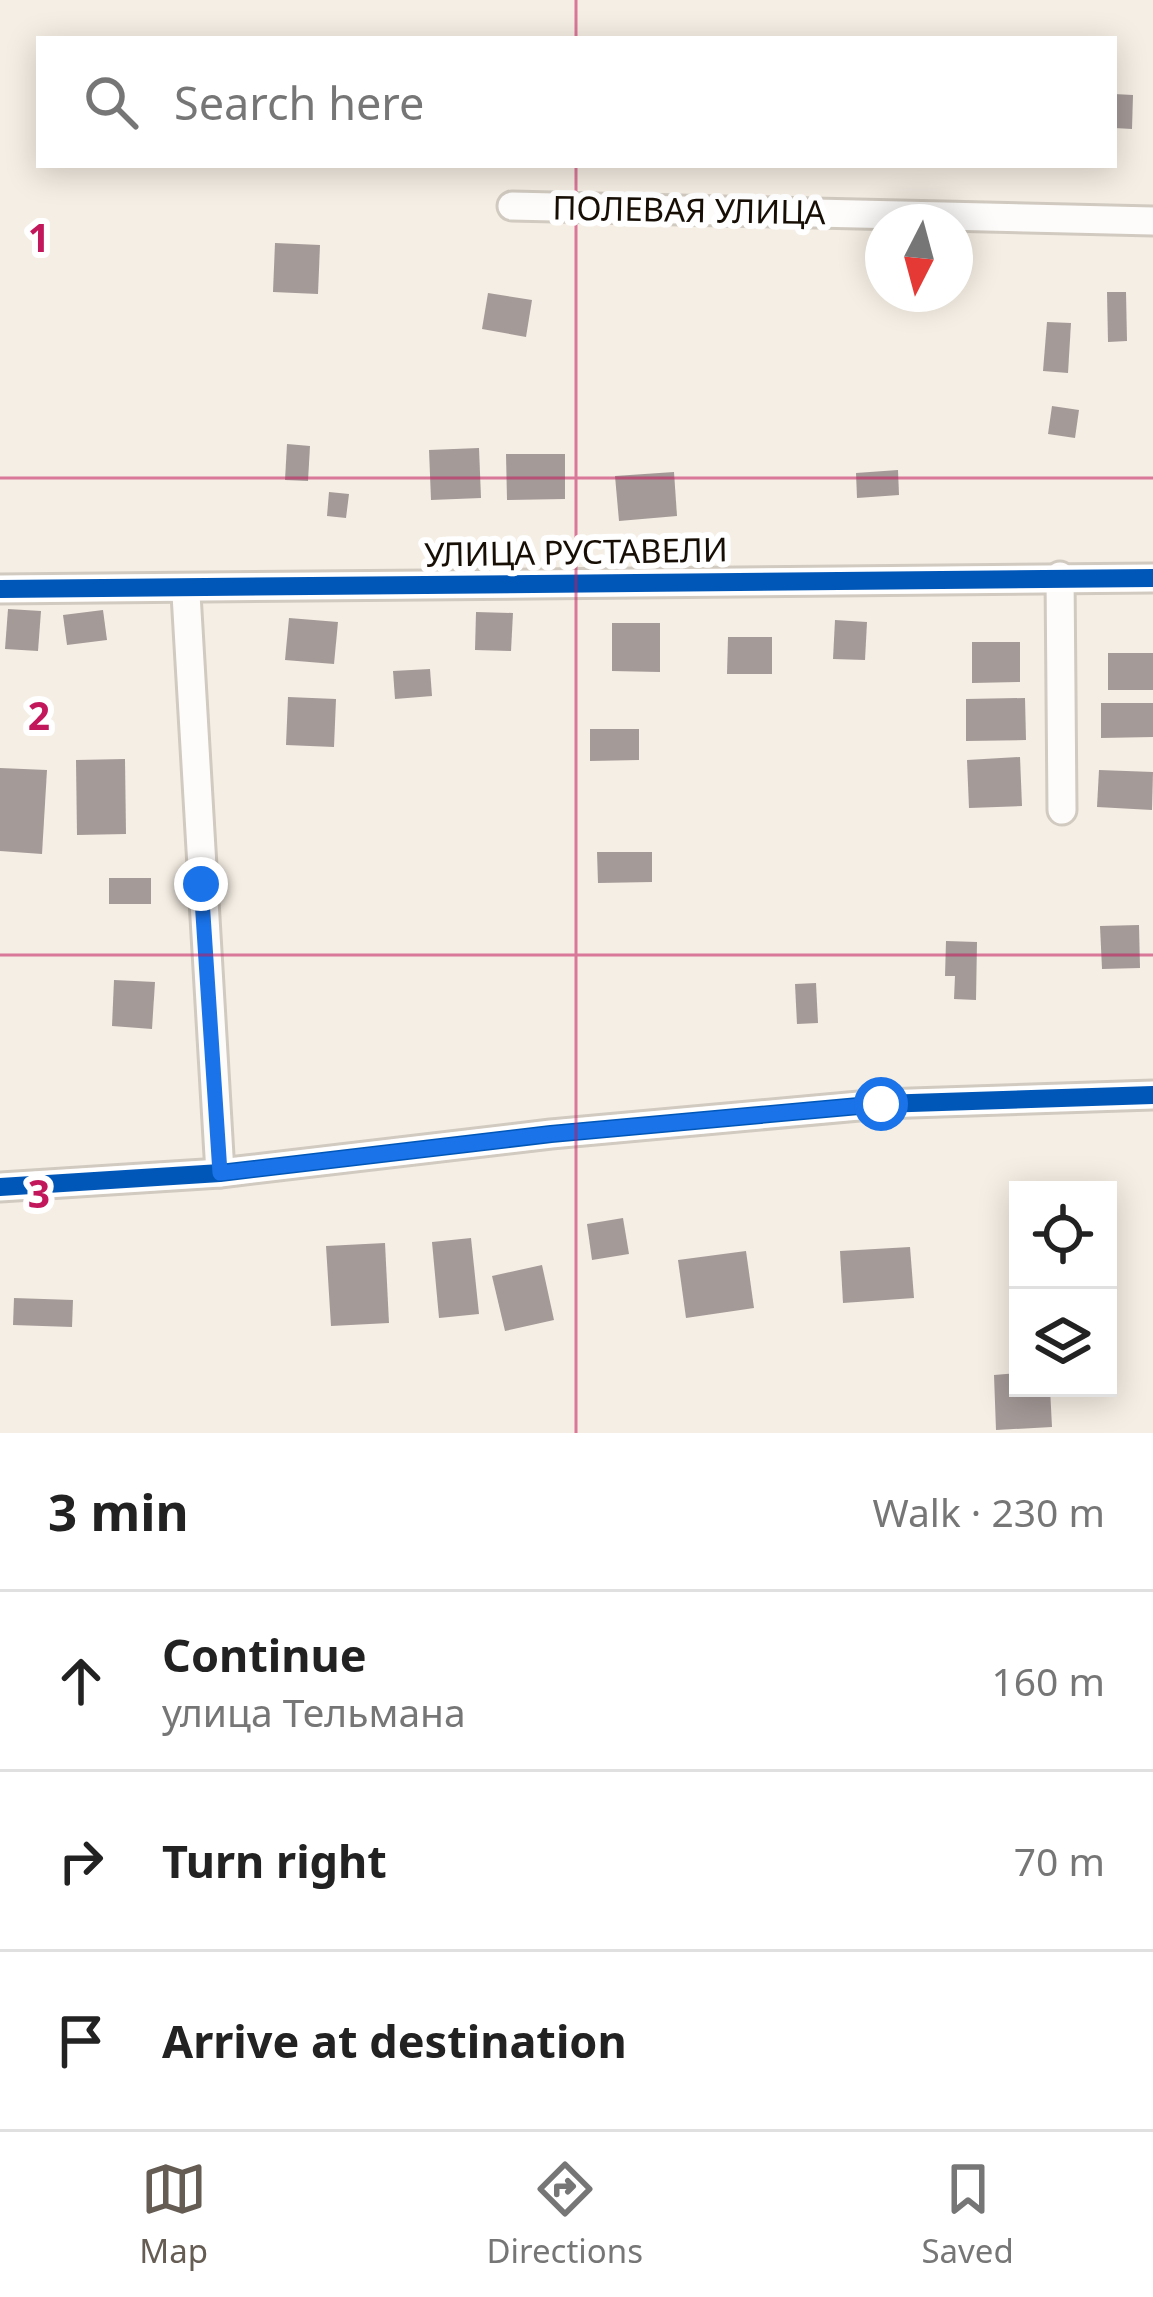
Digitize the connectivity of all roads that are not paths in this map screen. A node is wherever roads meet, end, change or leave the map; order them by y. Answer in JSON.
{"nodes":[{"id":1,"x":512,"y":206,"type":"dead end"},
{"id":2,"x":1153,"y":221,"type":"edge"},
{"id":3,"x":1060,"y":576,"type":"junction"},
{"id":4,"x":1153,"y":578,"type":"edge"},
{"id":5,"x":0,"y":590,"type":"edge"},
{"id":6,"x":186,"y":594,"type":"dead end"},
{"id":7,"x":1062,"y":810,"type":"dead end"},
{"id":8,"x":1153,"y":1095,"type":"edge"},
{"id":9,"x":220,"y":1173,"type":"junction"},
{"id":10,"x":0,"y":1187,"type":"edge"}],
"edges":[{"from":1,"to":2,"type":"street","name":"ПОЛЕВАЯ УЛИЦА"},
{"from":3,"to":4,"type":"street","name":"УЛИЦА РУСТАВЕЛИ"},
{"from":3,"to":5,"type":"street","name":"УЛИЦА РУСТАВЕЛИ"},
{"from":3,"to":7,"type":"street"},
{"from":6,"to":9,"type":"street"},
{"from":8,"to":9,"type":"street"},
{"from":9,"to":10,"type":"street"}]}
